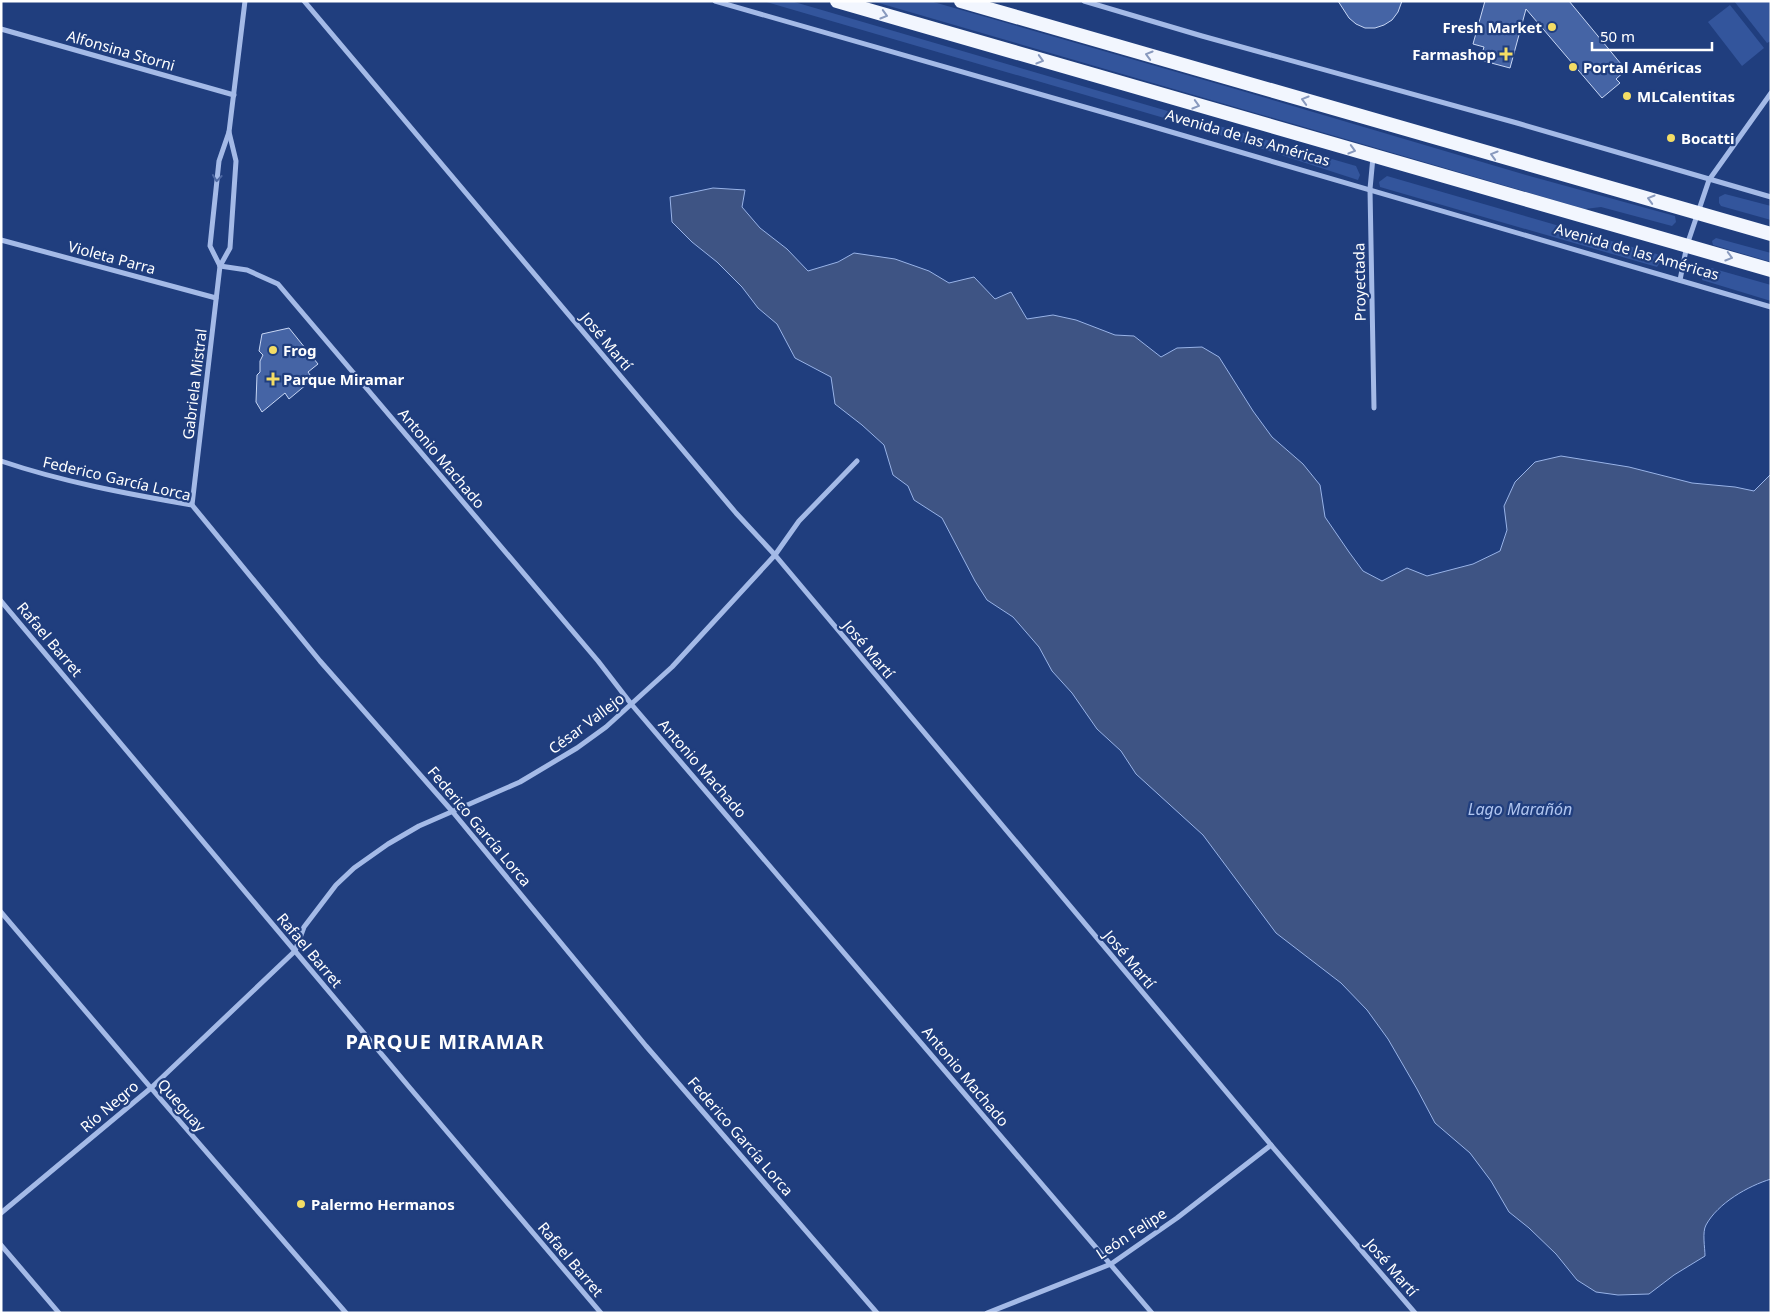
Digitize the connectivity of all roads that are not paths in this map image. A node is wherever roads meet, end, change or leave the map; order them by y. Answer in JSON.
{"nodes":[{"id":1,"x":245,"y":1,"type":"edge"},
{"id":2,"x":304,"y":1,"type":"edge"},
{"id":3,"x":715,"y":1,"type":"edge"},
{"id":4,"x":837,"y":1,"type":"edge"},
{"id":5,"x":961,"y":1,"type":"edge"},
{"id":6,"x":1084,"y":1,"type":"edge"},
{"id":7,"x":1,"y":29,"type":"edge"},
{"id":8,"x":1771,"y":93,"type":"edge"},
{"id":9,"x":234,"y":95,"type":"junction"},
{"id":10,"x":229,"y":132,"type":"junction"},
{"id":11,"x":1373,"y":156,"type":"junction"},
{"id":12,"x":1709,"y":180,"type":"junction"},
{"id":13,"x":1370,"y":189,"type":"junction"},
{"id":14,"x":1771,"y":197,"type":"edge"},
{"id":15,"x":1698,"y":213,"type":"junction"},
{"id":16,"x":1771,"y":234,"type":"edge"},
{"id":17,"x":1,"y":240,"type":"edge"},
{"id":18,"x":1687,"y":245,"type":"junction"},
{"id":19,"x":220,"y":266,"type":"junction"},
{"id":20,"x":1771,"y":270,"type":"edge"},
{"id":21,"x":1680,"y":280,"type":"junction"},
{"id":22,"x":216,"y":298,"type":"junction"},
{"id":23,"x":1771,"y":307,"type":"edge"},
{"id":24,"x":1374,"y":408,"type":"dead end"},
{"id":25,"x":1,"y":461,"type":"edge"},
{"id":26,"x":857,"y":461,"type":"dead end"},
{"id":27,"x":192,"y":505,"type":"junction"},
{"id":28,"x":775,"y":555,"type":"junction"},
{"id":29,"x":1,"y":601,"type":"edge"},
{"id":30,"x":632,"y":704,"type":"junction"},
{"id":31,"x":452,"y":811,"type":"junction"},
{"id":32,"x":1,"y":912,"type":"edge"},
{"id":33,"x":295,"y":951,"type":"junction"},
{"id":34,"x":150,"y":1088,"type":"junction"},
{"id":35,"x":1271,"y":1145,"type":"junction"},
{"id":36,"x":1,"y":1213,"type":"edge"},
{"id":37,"x":1,"y":1245,"type":"edge"},
{"id":38,"x":1111,"y":1264,"type":"junction"},
{"id":39,"x":59,"y":1313,"type":"edge"},
{"id":40,"x":346,"y":1313,"type":"edge"},
{"id":41,"x":601,"y":1313,"type":"edge"},
{"id":42,"x":877,"y":1313,"type":"edge"},
{"id":43,"x":987,"y":1313,"type":"edge"},
{"id":44,"x":1152,"y":1313,"type":"edge"},
{"id":45,"x":1415,"y":1313,"type":"edge"}],
"edges":[{"from":1,"to":9,"type":"street","name":"Gabriela Mistral"},
{"from":2,"to":28,"type":"street","name":"José Martí"},
{"from":3,"to":13,"type":"street","name":"Avenida de las Américas"},
{"from":4,"to":11,"type":"highway","name":"Avenida de las Américas","one_way":true},
{"from":15,"to":5,"type":"highway","one_way":true},
{"from":6,"to":12,"type":"street"},
{"from":7,"to":9,"type":"street","name":"Alfonsina Storni"},
{"from":8,"to":12,"type":"street"},
{"from":9,"to":10,"type":"street","name":"Gabriela Mistral"},
{"from":10,"to":19,"type":"street","name":"Gabriela Mistral"},
{"from":10,"to":19,"type":"street","name":"Gabriela Mistral","one_way":true},
{"from":11,"to":13,"type":"street","name":"Proyectada"},
{"from":11,"to":18,"type":"highway","name":"Avenida de las Américas"},
{"from":12,"to":14,"type":"street"},
{"from":12,"to":15,"type":"street"},
{"from":13,"to":21,"type":"street","name":"Avenida de las Américas"},
{"from":13,"to":24,"type":"street","name":"Proyectada"},
{"from":15,"to":16,"type":"highway"},
{"from":15,"to":18,"type":"street"},
{"from":17,"to":22,"type":"street","name":"Violeta Parra"},
{"from":18,"to":20,"type":"highway","name":"Avenida de las Américas","one_way":true},
{"from":18,"to":21,"type":"street"},
{"from":19,"to":22,"type":"street","name":"Gabriela Mistral"},
{"from":19,"to":30,"type":"street","name":"Antonio Machado"},
{"from":21,"to":23,"type":"street","name":"Avenida de las Américas"},
{"from":22,"to":27,"type":"street","name":"Gabriela Mistral"},
{"from":25,"to":27,"type":"street","name":"Federico García Lorca"},
{"from":26,"to":28,"type":"street","name":"César Vallejo"},
{"from":27,"to":31,"type":"street","name":"Federico García Lorca"},
{"from":28,"to":30,"type":"street","name":"César Vallejo"},
{"from":28,"to":35,"type":"street","name":"José Martí"},
{"from":29,"to":33,"type":"street","name":"Rafael Barret"},
{"from":30,"to":31,"type":"street","name":"César Vallejo"},
{"from":30,"to":38,"type":"street","name":"Antonio Machado"},
{"from":31,"to":33,"type":"street","name":"César Vallejo"},
{"from":31,"to":42,"type":"street","name":"Federico García Lorca"},
{"from":32,"to":34,"type":"street","name":"Queguay"},
{"from":33,"to":34,"type":"street","name":"Río Negro"},
{"from":33,"to":41,"type":"street","name":"Rafael Barret"},
{"from":34,"to":36,"type":"street","name":"Río Negro"},
{"from":34,"to":40,"type":"street","name":"Queguay"},
{"from":35,"to":38,"type":"street","name":"León Felipe"},
{"from":35,"to":45,"type":"street","name":"José Martí"},
{"from":37,"to":39,"type":"street"},
{"from":38,"to":43,"type":"street","name":"León Felipe"},
{"from":38,"to":44,"type":"street","name":"Antonio Machado"}]}
